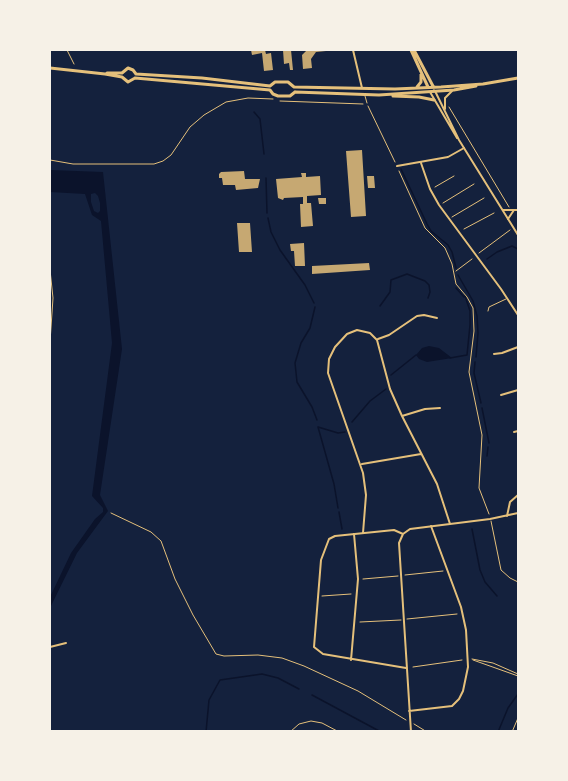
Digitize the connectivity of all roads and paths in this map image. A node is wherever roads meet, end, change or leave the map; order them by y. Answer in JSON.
{"nodes":[{"id":1,"x":67,"y":50,"type":"edge"},
{"id":2,"x":353,"y":50,"type":"edge"},
{"id":3,"x":413,"y":50,"type":"edge"},
{"id":4,"x":74,"y":64,"type":"dead end"},
{"id":5,"x":50,"y":68,"type":"edge"},
{"id":6,"x":421,"y":72,"type":"junction"},
{"id":7,"x":122,"y":75,"type":"junction"},
{"id":8,"x":135,"y":76,"type":"junction"},
{"id":9,"x":519,"y":78,"type":"edge"},
{"id":10,"x":483,"y":84,"type":"junction"},
{"id":11,"x":417,"y":87,"type":"junction"},
{"id":12,"x":270,"y":88,"type":"junction"},
{"id":13,"x":363,"y":88,"type":"junction"},
{"id":14,"x":429,"y":89,"type":"junction"},
{"id":15,"x":434,"y":89,"type":"junction"},
{"id":16,"x":295,"y":90,"type":"junction"},
{"id":17,"x":454,"y":90,"type":"junction"},
{"id":18,"x":364,"y":94,"type":"junction"},
{"id":19,"x":379,"y":95,"type":"junction"},
{"id":20,"x":445,"y":99,"type":"junction"},
{"id":21,"x":434,"y":100,"type":"junction"},
{"id":22,"x":367,"y":103,"type":"junction"},
{"id":23,"x":445,"y":112,"type":"junction"},
{"id":24,"x":459,"y":140,"type":"junction"},
{"id":25,"x":464,"y":148,"type":"junction"},
{"id":26,"x":50,"y":160,"type":"edge"},
{"id":27,"x":421,"y":163,"type":"junction"},
{"id":28,"x":397,"y":166,"type":"junction"},
{"id":29,"x":454,"y":176,"type":"dead end"},
{"id":30,"x":474,"y":184,"type":"dead end"},
{"id":31,"x":430,"y":189,"type":"junction"},
{"id":32,"x":484,"y":198,"type":"dead end"},
{"id":33,"x":439,"y":205,"type":"junction"},
{"id":34,"x":509,"y":206,"type":"dead end"},
{"id":35,"x":502,"y":210,"type":"junction"},
{"id":36,"x":514,"y":210,"type":"junction"},
{"id":37,"x":519,"y":210,"type":"edge"},
{"id":38,"x":494,"y":213,"type":"dead end"},
{"id":39,"x":448,"y":219,"type":"junction"},
{"id":40,"x":508,"y":219,"type":"junction"},
{"id":41,"x":513,"y":227,"type":"junction"},
{"id":42,"x":458,"y":233,"type":"junction"},
{"id":43,"x":519,"y":235,"type":"edge"},
{"id":44,"x":476,"y":255,"type":"junction"},
{"id":45,"x":50,"y":270,"type":"edge"},
{"id":46,"x":454,"y":271,"type":"junction"},
{"id":47,"x":508,"y":298,"type":"junction"},
{"id":48,"x":488,"y":311,"type":"dead end"},
{"id":49,"x":519,"y":315,"type":"edge"},
{"id":50,"x":437,"y":318,"type":"dead end"},
{"id":51,"x":377,"y":340,"type":"junction"},
{"id":52,"x":50,"y":342,"type":"edge"},
{"id":53,"x":519,"y":348,"type":"edge"},
{"id":54,"x":494,"y":354,"type":"dead end"},
{"id":55,"x":519,"y":390,"type":"edge"},
{"id":56,"x":501,"y":395,"type":"dead end"},
{"id":57,"x":440,"y":408,"type":"dead end"},
{"id":58,"x":402,"y":416,"type":"junction"},
{"id":59,"x":519,"y":431,"type":"edge"},
{"id":60,"x":514,"y":432,"type":"dead end"},
{"id":61,"x":421,"y":454,"type":"junction"},
{"id":62,"x":361,"y":465,"type":"junction"},
{"id":63,"x":519,"y":495,"type":"edge"},
{"id":64,"x":111,"y":513,"type":"dead end"},
{"id":65,"x":519,"y":513,"type":"edge"},
{"id":66,"x":507,"y":516,"type":"junction"},
{"id":67,"x":490,"y":519,"type":"junction"},
{"id":68,"x":450,"y":524,"type":"junction"},
{"id":69,"x":431,"y":526,"type":"junction"},
{"id":70,"x":363,"y":533,"type":"junction"},
{"id":71,"x":354,"y":534,"type":"junction"},
{"id":72,"x":403,"y":534,"type":"junction"},
{"id":73,"x":519,"y":582,"type":"edge"},
{"id":74,"x":358,"y":593,"type":"junction"},
{"id":75,"x":317,"y":597,"type":"junction"},
{"id":76,"x":462,"y":613,"type":"junction"},
{"id":77,"x":403,"y":620,"type":"junction"},
{"id":78,"x":356,"y":622,"type":"junction"},
{"id":79,"x":66,"y":643,"type":"dead end"},
{"id":80,"x":50,"y":646,"type":"edge"},
{"id":81,"x":468,"y":659,"type":"junction"},
{"id":82,"x":351,"y":660,"type":"junction"},
{"id":83,"x":406,"y":668,"type":"junction"},
{"id":84,"x":519,"y":674,"type":"edge"},
{"id":85,"x":519,"y":676,"type":"edge"},
{"id":86,"x":410,"y":711,"type":"junction"},
{"id":87,"x":519,"y":718,"type":"edge"},
{"id":88,"x":410,"y":722,"type":"junction"},
{"id":89,"x":290,"y":732,"type":"edge"},
{"id":90,"x":339,"y":732,"type":"edge"},
{"id":91,"x":411,"y":732,"type":"edge"},
{"id":92,"x":427,"y":732,"type":"edge"},
{"id":93,"x":512,"y":732,"type":"edge"}],
"edges":[{"from":1,"to":4,"type":"path"},
{"from":2,"to":13,"type":"street"},
{"from":3,"to":6,"type":"main road"},
{"from":3,"to":15,"type":"main road"},
{"from":5,"to":7,"type":"main road"},
{"from":6,"to":11,"type":"main road"},
{"from":6,"to":14,"type":"main road"},
{"from":7,"to":8,"type":"main road"},
{"from":7,"to":8,"type":"main road"},
{"from":8,"to":12,"type":"main road"},
{"from":9,"to":10,"type":"main road"},
{"from":10,"to":15,"type":"main road"},
{"from":10,"to":17,"type":"main road"},
{"from":11,"to":13,"type":"main road"},
{"from":11,"to":14,"type":"main road"},
{"from":12,"to":16,"type":"main road"},
{"from":12,"to":16,"type":"main road"},
{"from":13,"to":16,"type":"main road"},
{"from":14,"to":15,"type":"main road"},
{"from":14,"to":19,"type":"main road"},
{"from":14,"to":21,"type":"street"},
{"from":15,"to":17,"type":"main road"},
{"from":15,"to":23,"type":"street"},
{"from":16,"to":18,"type":"main road"},
{"from":17,"to":20,"type":"street"},
{"from":18,"to":19,"type":"main road"},
{"from":18,"to":22,"type":"lane"},
{"from":19,"to":21,"type":"main road"},
{"from":20,"to":23,"type":"street"},
{"from":20,"to":34,"type":"path"},
{"from":21,"to":24,"type":"street"},
{"from":22,"to":26,"type":"path"},
{"from":22,"to":28,"type":"path"},
{"from":23,"to":24,"type":"street"},
{"from":24,"to":25,"type":"street"},
{"from":25,"to":27,"type":"street"},
{"from":25,"to":35,"type":"street"},
{"from":27,"to":28,"type":"street"},
{"from":27,"to":31,"type":"street"},
{"from":28,"to":46,"type":"path"},
{"from":29,"to":31,"type":"path"},
{"from":30,"to":33,"type":"path"},
{"from":31,"to":33,"type":"street"},
{"from":32,"to":39,"type":"path"},
{"from":33,"to":39,"type":"street"},
{"from":35,"to":36,"type":"street"},
{"from":35,"to":40,"type":"street"},
{"from":36,"to":37,"type":"street"},
{"from":36,"to":40,"type":"street"},
{"from":38,"to":42,"type":"path"},
{"from":39,"to":42,"type":"street"},
{"from":40,"to":41,"type":"street"},
{"from":41,"to":43,"type":"street"},
{"from":41,"to":44,"type":"path"},
{"from":42,"to":44,"type":"street"},
{"from":44,"to":46,"type":"path"},
{"from":44,"to":47,"type":"street"},
{"from":45,"to":52,"type":"path"},
{"from":46,"to":67,"type":"path"},
{"from":47,"to":48,"type":"lane"},
{"from":47,"to":49,"type":"street"},
{"from":50,"to":51,"type":"street"},
{"from":51,"to":58,"type":"street"},
{"from":51,"to":62,"type":"street"},
{"from":53,"to":54,"type":"street"},
{"from":55,"to":56,"type":"street"},
{"from":57,"to":58,"type":"street"},
{"from":58,"to":61,"type":"street"},
{"from":59,"to":60,"type":"street"},
{"from":61,"to":62,"type":"street"},
{"from":61,"to":68,"type":"street"},
{"from":62,"to":70,"type":"street"},
{"from":63,"to":66,"type":"street"},
{"from":64,"to":88,"type":"path"},
{"from":65,"to":66,"type":"street"},
{"from":66,"to":67,"type":"street"},
{"from":67,"to":68,"type":"street"},
{"from":67,"to":73,"type":"lane"},
{"from":68,"to":69,"type":"street"},
{"from":69,"to":72,"type":"street"},
{"from":69,"to":76,"type":"street"},
{"from":70,"to":71,"type":"street"},
{"from":70,"to":72,"type":"street"},
{"from":71,"to":74,"type":"street"},
{"from":71,"to":75,"type":"street"},
{"from":72,"to":77,"type":"street"},
{"from":74,"to":75,"type":"path"},
{"from":74,"to":78,"type":"street"},
{"from":75,"to":82,"type":"street"},
{"from":76,"to":77,"type":"path"},
{"from":76,"to":81,"type":"street"},
{"from":77,"to":78,"type":"path"},
{"from":77,"to":83,"type":"street"},
{"from":78,"to":82,"type":"street"},
{"from":79,"to":80,"type":"street"},
{"from":81,"to":83,"type":"path"},
{"from":81,"to":84,"type":"path"},
{"from":81,"to":85,"type":"path"},
{"from":81,"to":86,"type":"street"},
{"from":82,"to":83,"type":"street"},
{"from":83,"to":86,"type":"street"},
{"from":86,"to":88,"type":"street"},
{"from":87,"to":93,"type":"lane"},
{"from":88,"to":91,"type":"street"},
{"from":88,"to":92,"type":"path"},
{"from":89,"to":90,"type":"path"}]}
